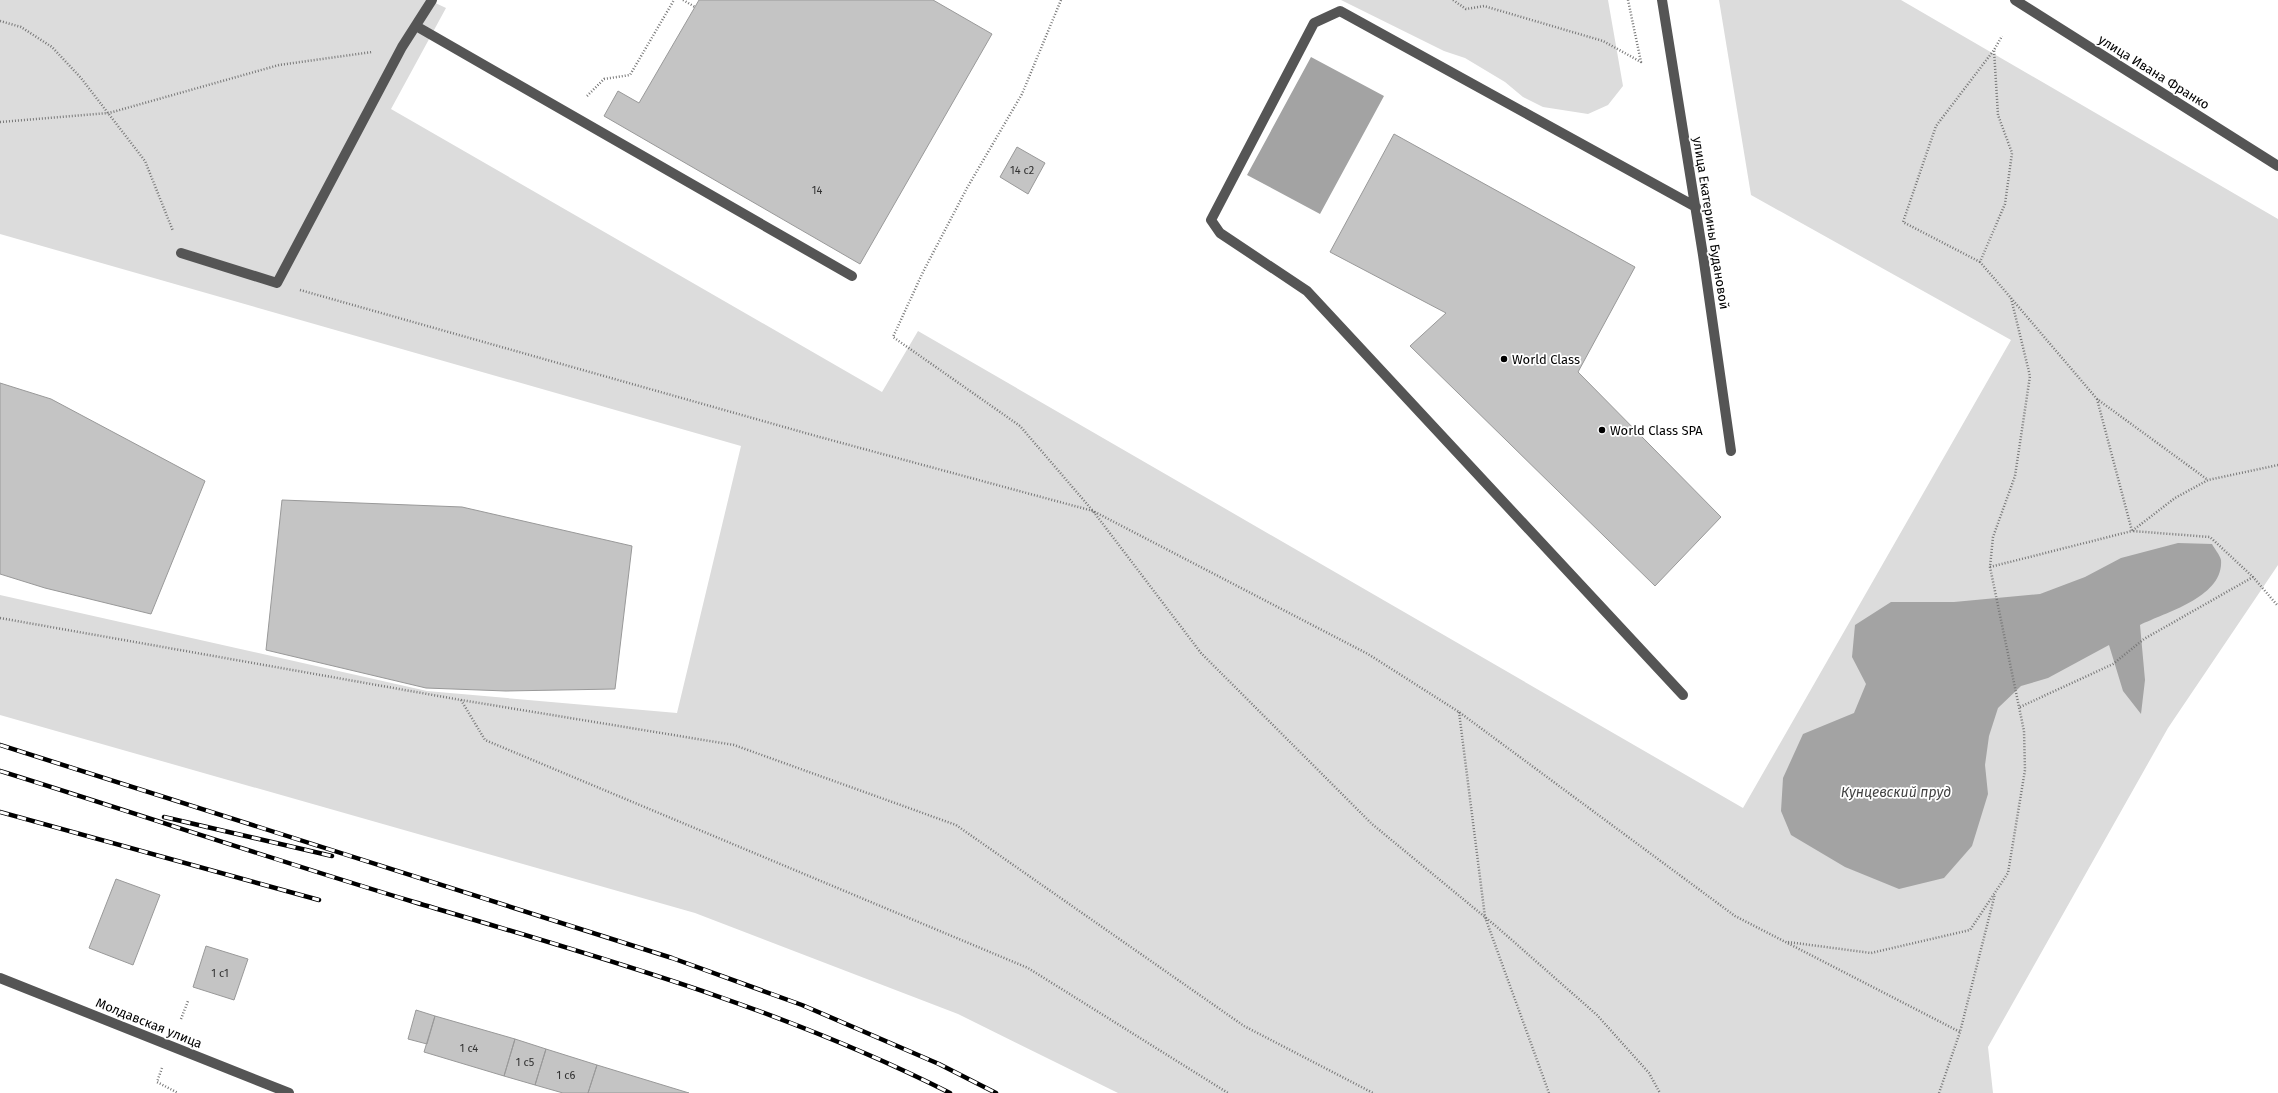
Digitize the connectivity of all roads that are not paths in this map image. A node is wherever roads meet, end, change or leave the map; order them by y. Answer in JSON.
{"nodes":[{"id":1,"x":432,"y":0,"type":"edge"},
{"id":2,"x":1662,"y":0,"type":"edge"},
{"id":3,"x":2015,"y":0,"type":"edge"},
{"id":4,"x":416,"y":26,"type":"junction"},
{"id":5,"x":2278,"y":166,"type":"edge"},
{"id":6,"x":1696,"y":207,"type":"junction"},
{"id":7,"x":181,"y":253,"type":"road end"},
{"id":8,"x":852,"y":276,"type":"dead end"},
{"id":9,"x":1731,"y":451,"type":"dead end"},
{"id":10,"x":1683,"y":694,"type":"dead end"},
{"id":11,"x":0,"y":978,"type":"edge"},
{"id":12,"x":289,"y":1093,"type":"edge"}],
"edges":[{"from":1,"to":4,"type":"street"},
{"from":2,"to":6,"type":"street","name":"улица Екатерины Будановой"},
{"from":3,"to":5,"type":"street","name":"улица Ивана Франко"},
{"from":4,"to":7,"type":"street"},
{"from":4,"to":8,"type":"street"},
{"from":6,"to":9,"type":"street","name":"улица Екатерины Будановой"},
{"from":6,"to":10,"type":"street"},
{"from":11,"to":12,"type":"street","name":"Молдавская улица"}]}
